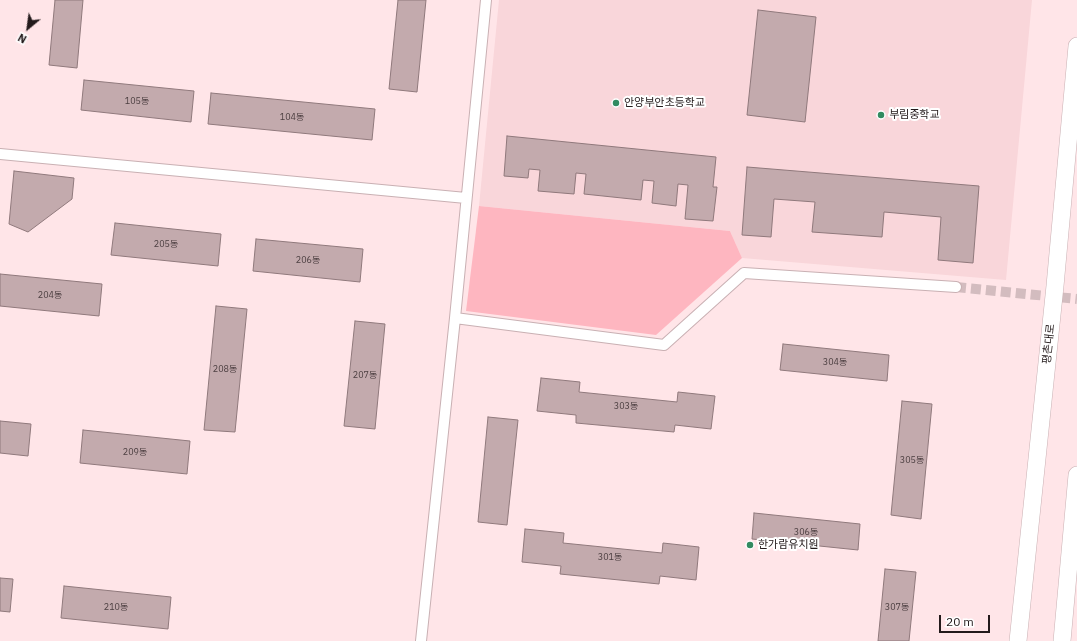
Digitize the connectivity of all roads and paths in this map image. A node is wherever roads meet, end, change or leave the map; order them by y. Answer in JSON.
{"nodes":[{"id":1,"x":486,"y":0,"type":"edge"},
{"id":2,"x":1077,"y":46,"type":"edge"},
{"id":3,"x":0,"y":154,"type":"edge"},
{"id":4,"x":466,"y":198,"type":"junction"},
{"id":5,"x":956,"y":287,"type":"tunnel mouth"},
{"id":6,"x":455,"y":318,"type":"junction"},
{"id":7,"x":1077,"y":475,"type":"edge"},
{"id":8,"x":421,"y":641,"type":"edge"},
{"id":9,"x":1018,"y":641,"type":"edge"},
{"id":10,"x":1062,"y":641,"type":"edge"}],
"edges":[{"from":1,"to":4,"type":"street"},
{"from":2,"to":9,"type":"street","name":"평촌대로"},
{"from":3,"to":4,"type":"street"},
{"from":4,"to":6,"type":"street"},
{"from":5,"to":6,"type":"street"},
{"from":6,"to":8,"type":"street"},
{"from":7,"to":10,"type":"street"}]}
